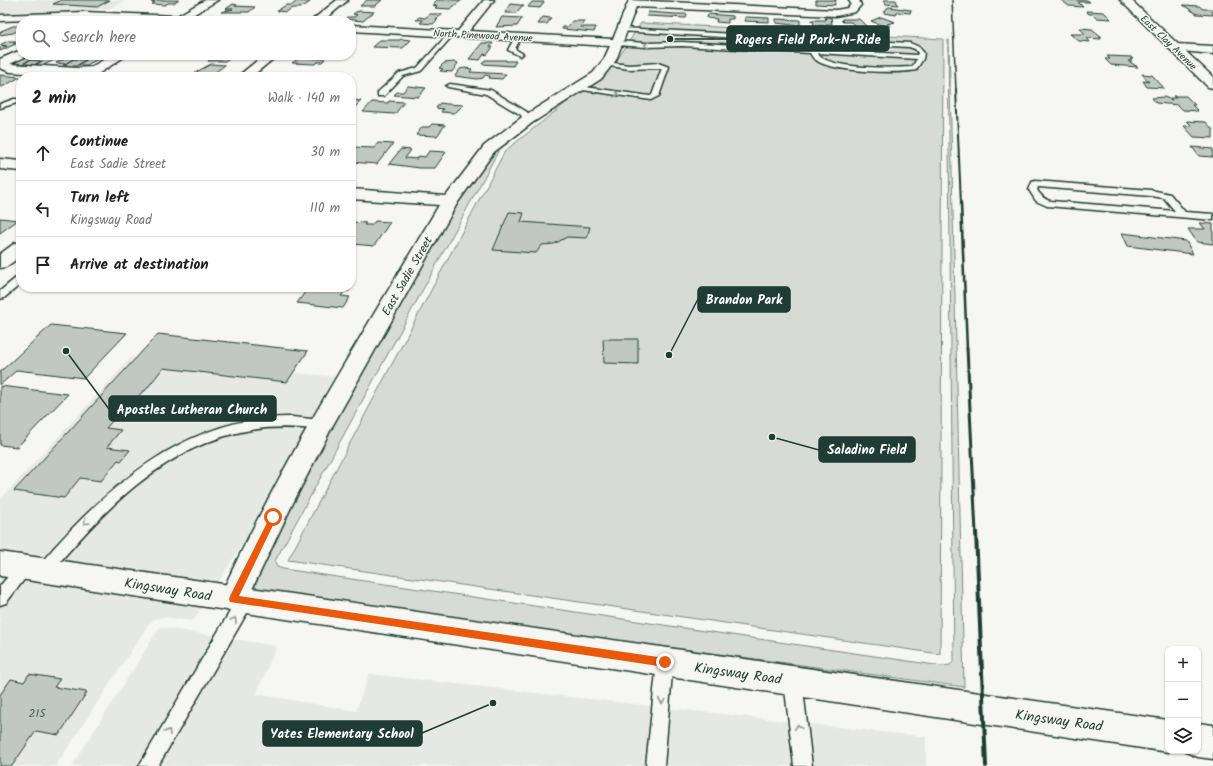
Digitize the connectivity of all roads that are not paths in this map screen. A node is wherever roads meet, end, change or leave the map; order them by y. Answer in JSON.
{"nodes":[{"id":1,"x":213,"y":0,"type":"edge"},
{"id":2,"x":343,"y":0,"type":"edge"},
{"id":3,"x":489,"y":0,"type":"edge"},
{"id":4,"x":854,"y":0,"type":"edge"},
{"id":5,"x":1125,"y":0,"type":"edge"},
{"id":6,"x":633,"y":2,"type":"edge"},
{"id":7,"x":745,"y":4,"type":"edge"},
{"id":8,"x":124,"y":6,"type":"dead end"},
{"id":9,"x":64,"y":16,"type":"edge"},
{"id":10,"x":106,"y":16,"type":"joint"},
{"id":11,"x":184,"y":16,"type":"edge"},
{"id":12,"x":322,"y":16,"type":"edge"},
{"id":13,"x":16,"y":18,"type":"edge"},
{"id":14,"x":2,"y":19,"type":"edge"},
{"id":15,"x":356,"y":28,"type":"edge"},
{"id":16,"x":456,"y":34,"type":"junction"},
{"id":17,"x":619,"y":36,"type":"junction"},
{"id":18,"x":518,"y":37,"type":"junction"},
{"id":19,"x":812,"y":40,"type":"junction"},
{"id":20,"x":1175,"y":48,"type":"junction"},
{"id":21,"x":812,"y":50,"type":"junction"},
{"id":22,"x":1213,"y":50,"type":"edge"},
{"id":23,"x":520,"y":54,"type":"dead end"},
{"id":24,"x":16,"y":56,"type":"edge"},
{"id":25,"x":920,"y":57,"type":"junction"},
{"id":26,"x":113,"y":60,"type":"edge"},
{"id":27,"x":265,"y":60,"type":"edge"},
{"id":28,"x":606,"y":64,"type":"junction"},
{"id":29,"x":77,"y":72,"type":"edge"},
{"id":30,"x":77,"y":72,"type":"edge"},
{"id":31,"x":250,"y":72,"type":"edge"},
{"id":32,"x":1213,"y":84,"type":"edge"},
{"id":33,"x":450,"y":86,"type":"dead end"},
{"id":34,"x":578,"y":88,"type":"junction"},
{"id":35,"x":381,"y":94,"type":"dead end"},
{"id":36,"x":14,"y":101,"type":"dead end"},
{"id":37,"x":0,"y":106,"type":"edge"},
{"id":38,"x":527,"y":120,"type":"junction"},
{"id":39,"x":0,"y":164,"type":"edge"},
{"id":40,"x":16,"y":166,"type":"edge"},
{"id":41,"x":356,"y":194,"type":"edge"},
{"id":42,"x":450,"y":201,"type":"junction"},
{"id":43,"x":1182,"y":215,"type":"junction"},
{"id":44,"x":1213,"y":217,"type":"edge"},
{"id":45,"x":16,"y":251,"type":"edge"},
{"id":46,"x":0,"y":263,"type":"edge"},
{"id":47,"x":16,"y":283,"type":"edge"},
{"id":48,"x":0,"y":296,"type":"edge"},
{"id":49,"x":321,"y":425,"type":"junction"},
{"id":50,"x":23,"y":567,"type":"edge"},
{"id":51,"x":0,"y":598,"type":"edge"},
{"id":52,"x":239,"y":600,"type":"junction"},
{"id":53,"x":665,"y":662,"type":"junction"},
{"id":54,"x":793,"y":681,"type":"junction"},
{"id":55,"x":1165,"y":736,"type":"edge"},
{"id":56,"x":1201,"y":740,"type":"edge"},
{"id":57,"x":1213,"y":742,"type":"edge"},
{"id":58,"x":148,"y":766,"type":"edge"},
{"id":59,"x":655,"y":766,"type":"edge"},
{"id":60,"x":803,"y":766,"type":"edge"}],
"edges":[{"from":1,"to":11,"type":"street"},
{"from":2,"to":12,"type":"street"},
{"from":3,"to":16,"type":"street"},
{"from":4,"to":7,"type":"street"},
{"from":5,"to":20,"type":"street","name":"East Clay Avenue"},
{"from":6,"to":7,"type":"street"},
{"from":6,"to":17,"type":"street","name":"East Sadie Street"},
{"from":8,"to":10,"type":"street"},
{"from":9,"to":10,"type":"street"},
{"from":13,"to":14,"type":"street"},
{"from":15,"to":16,"type":"street","name":"North Pinewood Avenue"},
{"from":16,"to":18,"type":"street","name":"North Pinewood Avenue"},
{"from":16,"to":35,"type":"lane"},
{"from":17,"to":18,"type":"street","name":"North Pinewood Avenue"},
{"from":17,"to":19,"type":"lane"},
{"from":21,"to":17,"type":"lane","one_way":true},
{"from":17,"to":28,"type":"street","name":"East Sadie Street"},
{"from":18,"to":23,"type":"lane"},
{"from":19,"to":21,"type":"lane"},
{"from":19,"to":25,"type":"lane"},
{"from":20,"to":22,"type":"street"},
{"from":20,"to":32,"type":"street","name":"East Clay Avenue"},
{"from":21,"to":25,"type":"lane"},
{"from":21,"to":25,"type":"lane"},
{"from":24,"to":30,"type":"street"},
{"from":26,"to":29,"type":"street"},
{"from":27,"to":31,"type":"street"},
{"from":28,"to":34,"type":"street","name":"East Sadie Street"},
{"from":34,"to":28,"type":"lane","one_way":true},
{"from":33,"to":38,"type":"lane"},
{"from":34,"to":38,"type":"street","name":"East Sadie Street"},
{"from":36,"to":37,"type":"lane"},
{"from":38,"to":42,"type":"street","name":"East Sadie Street"},
{"from":39,"to":40,"type":"street"},
{"from":41,"to":42,"type":"street"},
{"from":42,"to":49,"type":"street","name":"East Sadie Street"},
{"from":43,"to":43,"type":"lane"},
{"from":43,"to":44,"type":"lane"},
{"from":45,"to":46,"type":"street"},
{"from":47,"to":48,"type":"lane"},
{"from":49,"to":50,"type":"lane","one_way":true},
{"from":49,"to":52,"type":"street","name":"East Sadie Street"},
{"from":50,"to":51,"type":"lane"},
{"from":50,"to":52,"type":"street","name":"Kingsway Road"},
{"from":52,"to":53,"type":"street","name":"Kingsway Road"},
{"from":58,"to":52,"type":"lane","one_way":true},
{"from":53,"to":54,"type":"street","name":"Kingsway Road"},
{"from":53,"to":59,"type":"lane","one_way":true},
{"from":54,"to":55,"type":"street","name":"Kingsway Road"},
{"from":60,"to":54,"type":"lane","one_way":true},
{"from":56,"to":57,"type":"street"}]}
